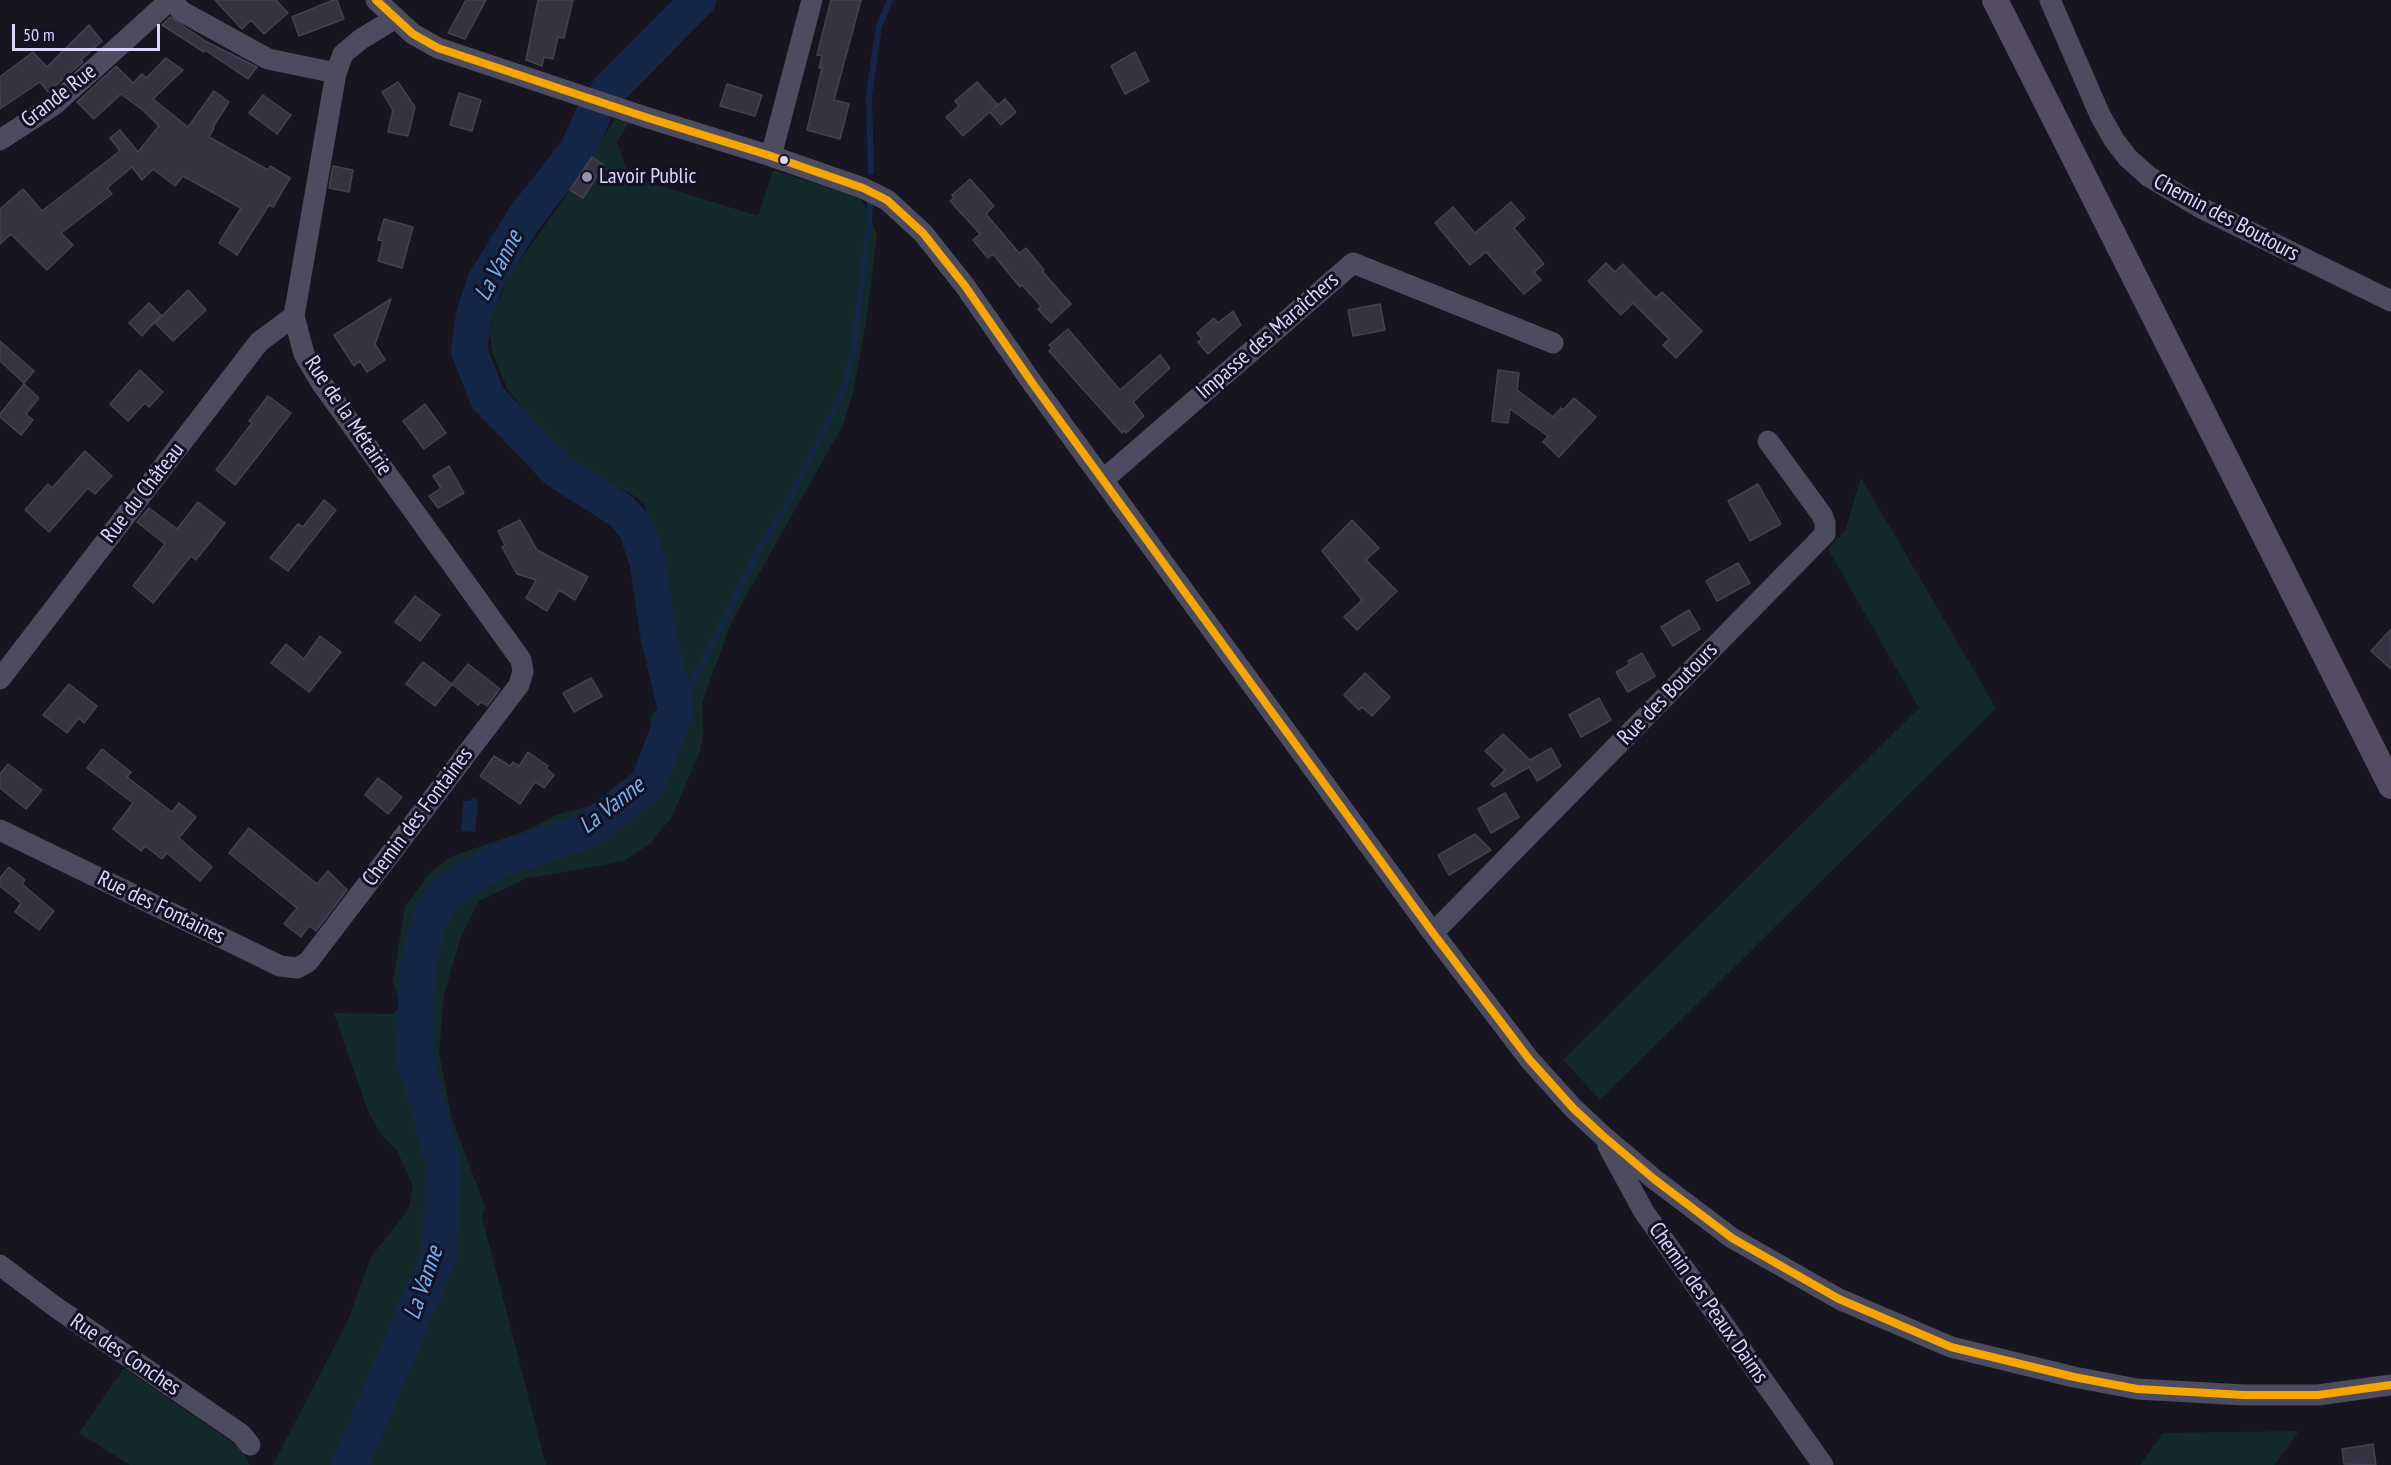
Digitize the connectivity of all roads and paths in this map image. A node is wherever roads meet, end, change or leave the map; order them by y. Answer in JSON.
{"nodes":[{"id":1,"x":171,"y":0,"type":"edge"},
{"id":2,"x":376,"y":0,"type":"edge"},
{"id":3,"x":812,"y":0,"type":"edge"},
{"id":4,"x":1995,"y":0,"type":"edge"},
{"id":5,"x":2050,"y":0,"type":"edge"},
{"id":6,"x":394,"y":19,"type":"junction"},
{"id":7,"x":336,"y":73,"type":"junction"},
{"id":8,"x":0,"y":141,"type":"edge"},
{"id":9,"x":771,"y":156,"type":"junction"},
{"id":10,"x":2391,"y":301,"type":"edge"},
{"id":11,"x":294,"y":316,"type":"junction"},
{"id":12,"x":1553,"y":343,"type":"dead end"},
{"id":13,"x":1768,"y":441,"type":"dead end"},
{"id":14,"x":1103,"y":480,"type":"junction"},
{"id":15,"x":0,"y":679,"type":"edge"},
{"id":16,"x":519,"y":685,"type":"joint"},
{"id":17,"x":2391,"y":786,"type":"edge"},
{"id":18,"x":0,"y":831,"type":"edge"},
{"id":19,"x":1433,"y":933,"type":"junction"},
{"id":20,"x":318,"y":949,"type":"joint"},
{"id":21,"x":1598,"y":1131,"type":"junction"},
{"id":22,"x":0,"y":1265,"type":"edge"},
{"id":23,"x":2391,"y":1385,"type":"edge"},
{"id":24,"x":250,"y":1445,"type":"dead end"},
{"id":25,"x":1823,"y":1465,"type":"edge"}],
"edges":[{"from":1,"to":7,"type":"street"},
{"from":1,"to":8,"type":"street","name":"Grande Rue"},
{"from":2,"to":6,"type":"street"},
{"from":3,"to":9,"type":"street"},
{"from":4,"to":17,"type":"main road"},
{"from":5,"to":10,"type":"street","name":"Chemin des Boutours"},
{"from":6,"to":7,"type":"street"},
{"from":6,"to":9,"type":"street"},
{"from":7,"to":11,"type":"street","name":"Rue de la Métairie"},
{"from":9,"to":14,"type":"street"},
{"from":11,"to":15,"type":"street","name":"Rue du Château"},
{"from":11,"to":16,"type":"street","name":"Rue de la Métairie"},
{"from":12,"to":14,"type":"street","name":"Impasse des Maraîchers"},
{"from":13,"to":19,"type":"street","name":"Rue des Boutours"},
{"from":14,"to":19,"type":"street"},
{"from":16,"to":20,"type":"street","name":"Chemin des Fontaines"},
{"from":18,"to":20,"type":"street","name":"Rue des Fontaines"},
{"from":19,"to":21,"type":"street"},
{"from":21,"to":23,"type":"street"},
{"from":21,"to":25,"type":"street","name":"Chemin des Peaux Daims"},
{"from":22,"to":24,"type":"street","name":"Rue des Conches"}]}
